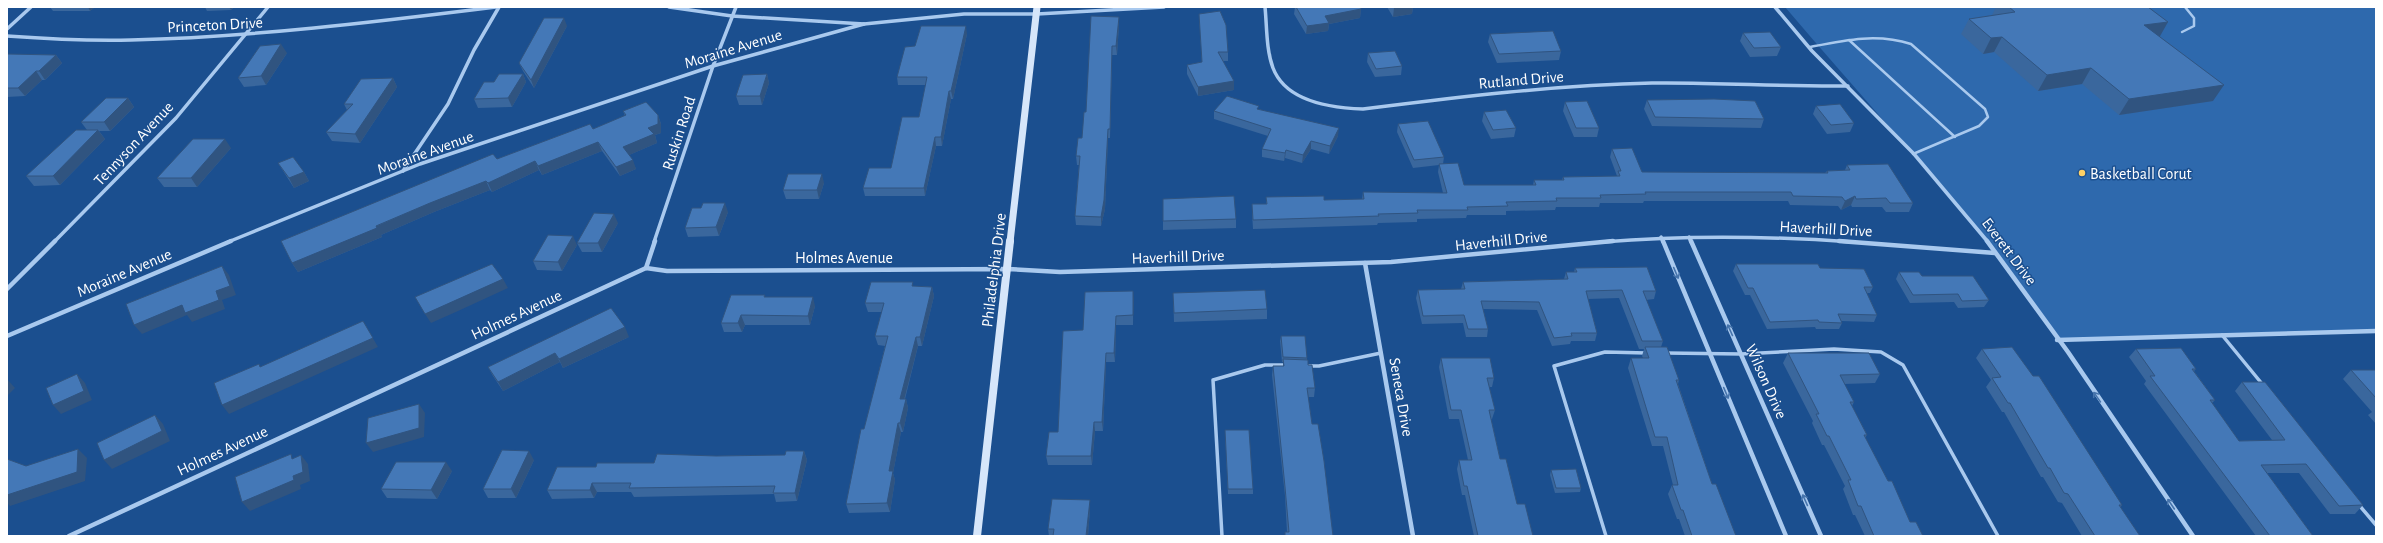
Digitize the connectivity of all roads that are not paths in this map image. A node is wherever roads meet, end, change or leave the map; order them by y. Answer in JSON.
{"nodes":[{"id":1,"x":30,"y":7,"type":"edge"},
{"id":2,"x":268,"y":7,"type":"edge"},
{"id":3,"x":497,"y":7,"type":"edge"},
{"id":4,"x":669,"y":7,"type":"edge"},
{"id":5,"x":736,"y":7,"type":"edge"},
{"id":6,"x":1164,"y":7,"type":"edge"},
{"id":7,"x":1265,"y":7,"type":"edge"},
{"id":8,"x":1775,"y":7,"type":"edge"},
{"id":9,"x":2185,"y":7,"type":"edge"},
{"id":10,"x":1037,"y":10,"type":"edge"},
{"id":11,"x":732,"y":16,"type":"junction"},
{"id":12,"x":864,"y":24,"type":"junction"},
{"id":13,"x":7,"y":29,"type":"edge"},
{"id":14,"x":2182,"y":32,"type":"dead end"},
{"id":15,"x":246,"y":34,"type":"junction"},
{"id":16,"x":7,"y":36,"type":"edge"},
{"id":17,"x":1849,"y":40,"type":"junction"},
{"id":18,"x":1810,"y":47,"type":"junction"},
{"id":19,"x":713,"y":66,"type":"junction"},
{"id":20,"x":1848,"y":86,"type":"junction"},
{"id":21,"x":1955,"y":137,"type":"junction"},
{"id":22,"x":1913,"y":154,"type":"junction"},
{"id":23,"x":403,"y":171,"type":"junction"},
{"id":24,"x":1661,"y":237,"type":"junction"},
{"id":25,"x":1689,"y":237,"type":"junction"},
{"id":26,"x":1995,"y":253,"type":"junction"},
{"id":27,"x":1365,"y":263,"type":"junction"},
{"id":28,"x":646,"y":268,"type":"junction"},
{"id":29,"x":1008,"y":269,"type":"junction"},
{"id":30,"x":7,"y":288,"type":"edge"},
{"id":31,"x":2376,"y":331,"type":"edge"},
{"id":32,"x":2222,"y":335,"type":"junction"},
{"id":33,"x":7,"y":336,"type":"edge"},
{"id":34,"x":2057,"y":340,"type":"junction"},
{"id":35,"x":1381,"y":353,"type":"junction"},
{"id":36,"x":1650,"y":353,"type":"edge"},
{"id":37,"x":1658,"y":353,"type":"edge"},
{"id":38,"x":1710,"y":354,"type":"junction"},
{"id":39,"x":1741,"y":354,"type":"junction"},
{"id":40,"x":1296,"y":366,"type":"edge"},
{"id":41,"x":1304,"y":366,"type":"edge"},
{"id":42,"x":2267,"y":390,"type":"edge"},
{"id":43,"x":2356,"y":500,"type":"edge"},
{"id":44,"x":2376,"y":525,"type":"edge"},
{"id":45,"x":68,"y":536,"type":"edge"},
{"id":46,"x":977,"y":536,"type":"edge"},
{"id":47,"x":1222,"y":536,"type":"edge"},
{"id":48,"x":1413,"y":536,"type":"edge"},
{"id":49,"x":1606,"y":536,"type":"edge"},
{"id":50,"x":1786,"y":536,"type":"edge"},
{"id":51,"x":1821,"y":536,"type":"edge"},
{"id":52,"x":1998,"y":536,"type":"edge"},
{"id":53,"x":2193,"y":536,"type":"edge"}],
"edges":[{"from":1,"to":13,"type":"street"},
{"from":2,"to":15,"type":"street","name":"Tennyson Avenue"},
{"from":3,"to":15,"type":"street","name":"Princeton Drive"},
{"from":3,"to":23,"type":"street"},
{"from":4,"to":11,"type":"street"},
{"from":5,"to":11,"type":"street","name":"Ruskin Road"},
{"from":6,"to":10,"type":"street"},
{"from":7,"to":20,"type":"street","name":"Rutland Drive"},
{"from":8,"to":18,"type":"street","name":"Everett Drive"},
{"from":9,"to":14,"type":"lane"},
{"from":10,"to":12,"type":"street"},
{"from":10,"to":29,"type":"main road","name":"Philadelphia Drive"},
{"from":11,"to":12,"type":"street"},
{"from":11,"to":19,"type":"street","name":"Ruskin Road"},
{"from":12,"to":19,"type":"street","name":"Moraine Avenue"},
{"from":15,"to":16,"type":"street","name":"Princeton Drive"},
{"from":15,"to":30,"type":"street","name":"Tennyson Avenue"},
{"from":17,"to":18,"type":"lane"},
{"from":17,"to":21,"type":"lane"},
{"from":17,"to":21,"type":"lane"},
{"from":18,"to":20,"type":"street","name":"Everett Drive"},
{"from":19,"to":23,"type":"street","name":"Moraine Avenue"},
{"from":19,"to":28,"type":"street","name":"Ruskin Road"},
{"from":20,"to":22,"type":"street","name":"Everett Drive"},
{"from":21,"to":22,"type":"lane"},
{"from":22,"to":26,"type":"street","name":"Everett Drive"},
{"from":23,"to":33,"type":"street","name":"Moraine Avenue"},
{"from":24,"to":25,"type":"street","name":"Haverhill Drive"},
{"from":24,"to":27,"type":"street","name":"Haverhill Drive"},
{"from":24,"to":38,"type":"street","one_way":true},
{"from":25,"to":26,"type":"street","name":"Haverhill Drive"},
{"from":39,"to":25,"type":"street","name":"Wilson Drive","one_way":true},
{"from":26,"to":34,"type":"street","name":"Everett Drive"},
{"from":27,"to":29,"type":"street","name":"Haverhill Drive"},
{"from":27,"to":35,"type":"street","name":"Seneca Drive"},
{"from":28,"to":29,"type":"street","name":"Holmes Avenue"},
{"from":28,"to":45,"type":"street","name":"Holmes Avenue"},
{"from":29,"to":46,"type":"main road","name":"Philadelphia Drive"},
{"from":31,"to":32,"type":"street"},
{"from":32,"to":34,"type":"street"},
{"from":32,"to":42,"type":"lane"},
{"from":53,"to":34,"type":"street","name":"Everett Drive","one_way":true},
{"from":35,"to":41,"type":"lane"},
{"from":35,"to":48,"type":"street","name":"Seneca Drive"},
{"from":36,"to":49,"type":"lane"},
{"from":37,"to":38,"type":"lane"},
{"from":38,"to":39,"type":"lane"},
{"from":38,"to":50,"type":"street","one_way":true},
{"from":51,"to":39,"type":"street","name":"Wilson Drive","one_way":true},
{"from":39,"to":52,"type":"lane"},
{"from":40,"to":47,"type":"lane"},
{"from":43,"to":44,"type":"lane"}]}
